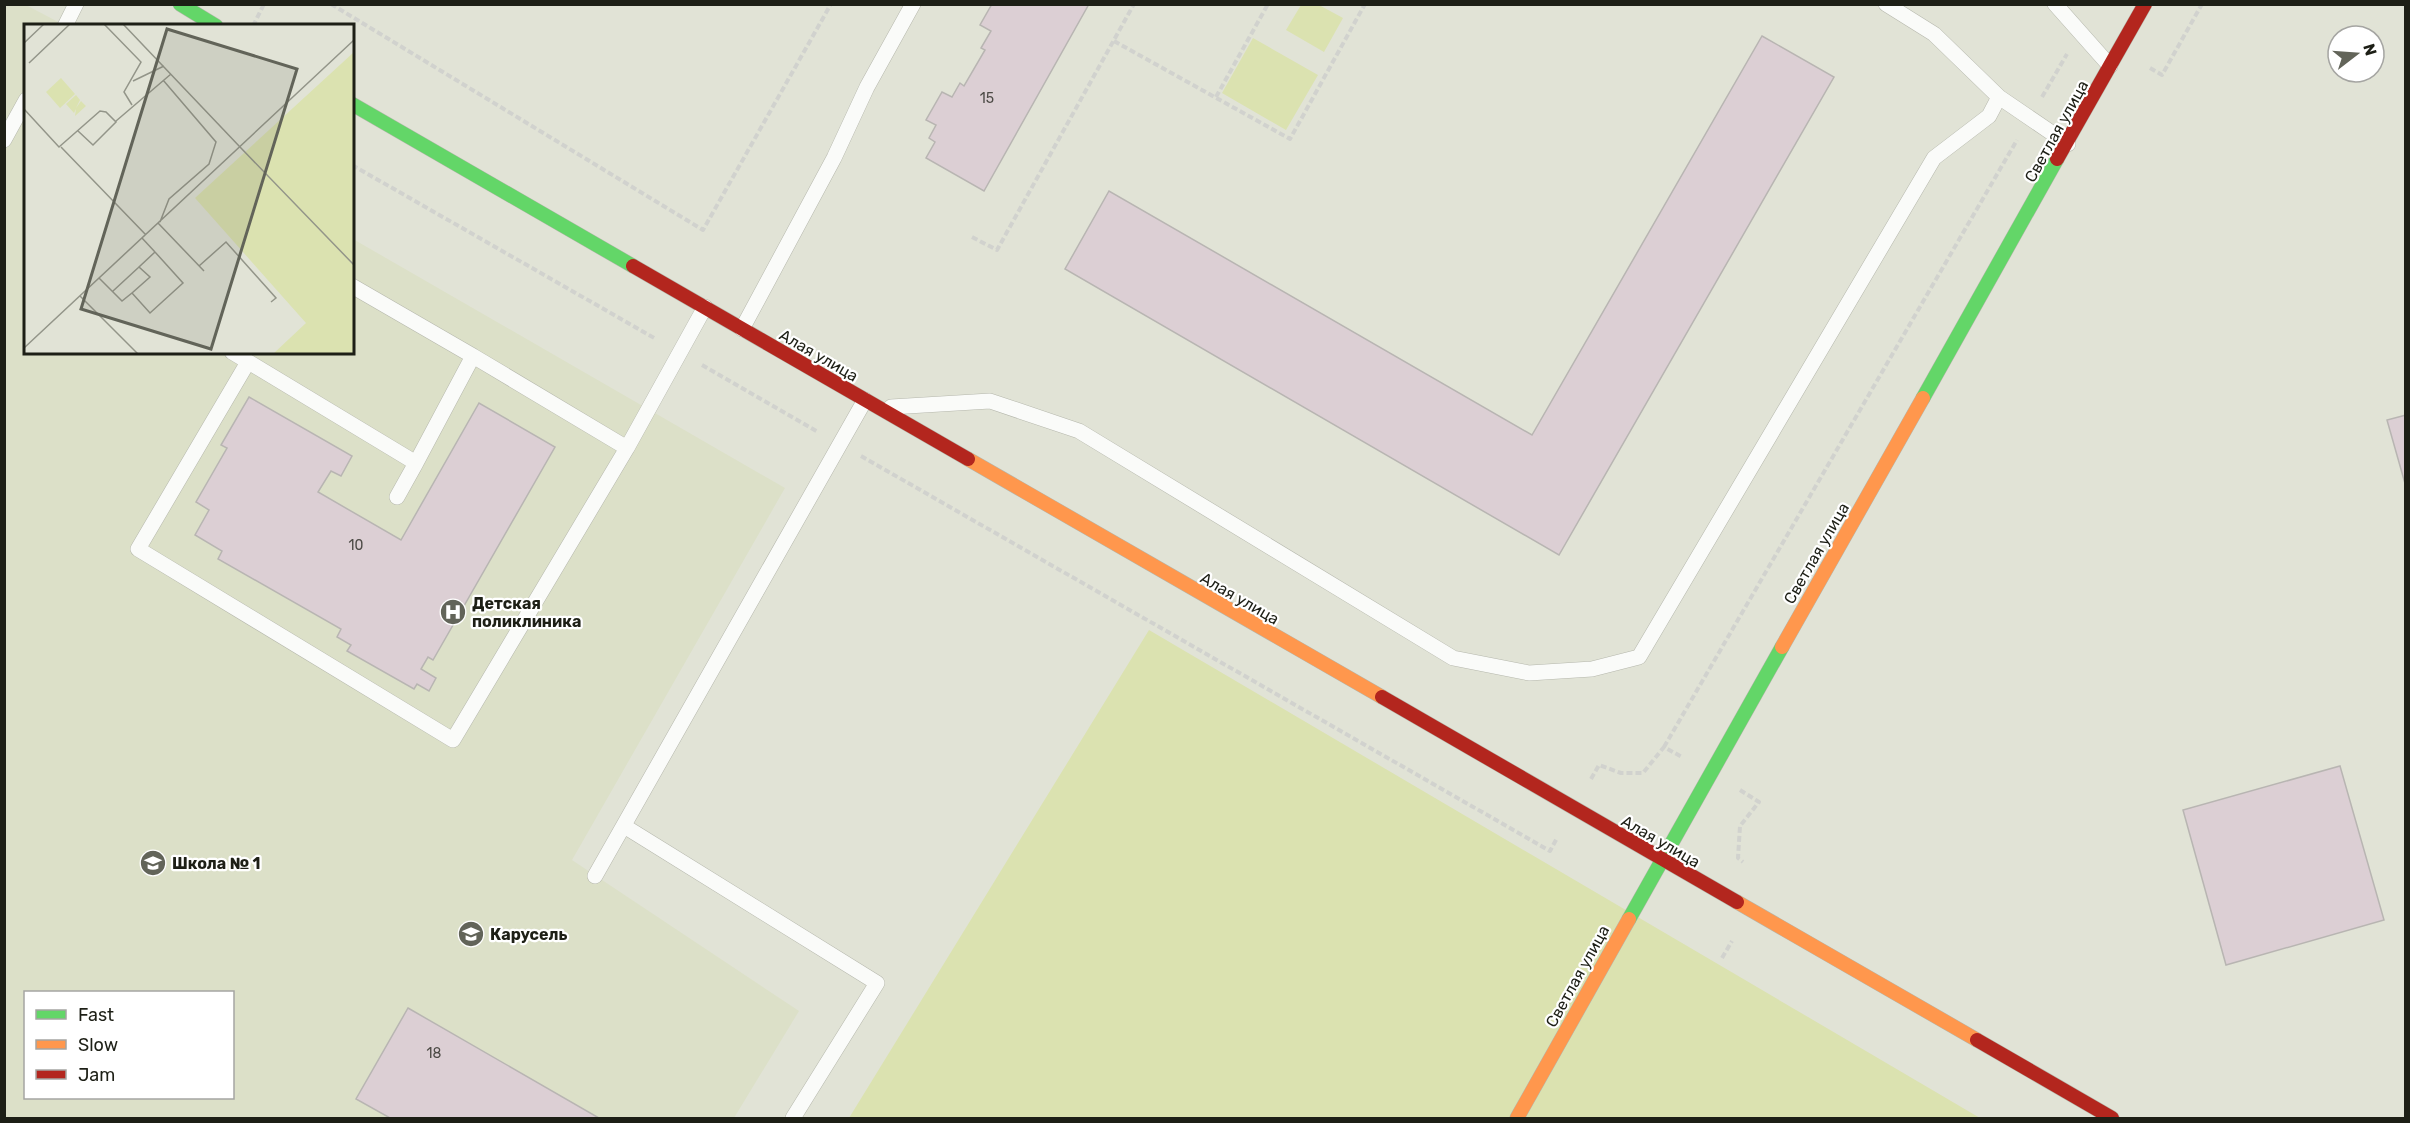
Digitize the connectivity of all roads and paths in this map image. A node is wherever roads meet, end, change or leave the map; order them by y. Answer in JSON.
{"nodes":[{"id":1,"x":76,"y":4,"type":"edge"},
{"id":2,"x":180,"y":4,"type":"edge"},
{"id":3,"x":264,"y":4,"type":"edge"},
{"id":4,"x":331,"y":4,"type":"edge"},
{"id":5,"x":831,"y":4,"type":"edge"},
{"id":6,"x":913,"y":4,"type":"edge"},
{"id":7,"x":1134,"y":4,"type":"edge"},
{"id":8,"x":1268,"y":4,"type":"edge"},
{"id":9,"x":1886,"y":4,"type":"edge"},
{"id":10,"x":2055,"y":4,"type":"edge"},
{"id":11,"x":2145,"y":4,"type":"edge"},
{"id":12,"x":1363,"y":5,"type":"edge"},
{"id":13,"x":66,"y":24,"type":"edge"},
{"id":14,"x":213,"y":24,"type":"edge"},
{"id":15,"x":254,"y":24,"type":"edge"},
{"id":16,"x":1114,"y":40,"type":"junction"},
{"id":17,"x":2110,"y":66,"type":"junction"},
{"id":18,"x":1999,"y":97,"type":"junction"},
{"id":19,"x":1216,"y":98,"type":"junction"},
{"id":20,"x":24,"y":104,"type":"edge"},
{"id":21,"x":354,"y":105,"type":"edge"},
{"id":22,"x":4,"y":140,"type":"edge"},
{"id":23,"x":2068,"y":144,"type":"junction"},
{"id":24,"x":972,"y":237,"type":"dead end"},
{"id":25,"x":354,"y":287,"type":"edge"},
{"id":26,"x":705,"y":307,"type":"junction"},
{"id":27,"x":742,"y":329,"type":"junction"},
{"id":28,"x":235,"y":354,"type":"edge"},
{"id":29,"x":473,"y":356,"type":"junction"},
{"id":30,"x":248,"y":362,"type":"junction"},
{"id":31,"x":865,"y":400,"type":"junction"},
{"id":32,"x":879,"y":408,"type":"junction"},
{"id":33,"x":627,"y":448,"type":"junction"},
{"id":34,"x":416,"y":463,"type":"junction"},
{"id":35,"x":397,"y":497,"type":"dead end"},
{"id":36,"x":624,"y":826,"type":"junction"},
{"id":37,"x":1661,"y":860,"type":"junction"},
{"id":38,"x":595,"y":876,"type":"dead end"},
{"id":39,"x":794,"y":1119,"type":"edge"},
{"id":40,"x":1517,"y":1119,"type":"edge"},
{"id":41,"x":2112,"y":1119,"type":"edge"}],
"edges":[{"from":1,"to":13,"type":"lane"},
{"from":2,"to":14,"type":"main road"},
{"from":3,"to":15,"type":"path"},
{"from":4,"to":5,"type":"path"},
{"from":6,"to":27,"type":"lane"},
{"from":7,"to":16,"type":"path"},
{"from":8,"to":19,"type":"path"},
{"from":9,"to":18,"type":"lane"},
{"from":10,"to":17,"type":"lane"},
{"from":11,"to":17,"type":"main road","name":"Светлая улица"},
{"from":12,"to":19,"type":"path"},
{"from":16,"to":19,"type":"path"},
{"from":16,"to":24,"type":"path"},
{"from":17,"to":23,"type":"main road","name":"Светлая улица"},
{"from":18,"to":23,"type":"lane"},
{"from":18,"to":32,"type":"lane"},
{"from":20,"to":22,"type":"lane"},
{"from":21,"to":26,"type":"main road","name":"Алая улица"},
{"from":23,"to":37,"type":"main road","name":"Светлая улица"},
{"from":25,"to":29,"type":"lane"},
{"from":26,"to":27,"type":"main road","name":"Алая улица"},
{"from":26,"to":33,"type":"lane"},
{"from":27,"to":31,"type":"main road","name":"Алая улица"},
{"from":28,"to":30,"type":"lane"},
{"from":29,"to":33,"type":"lane"},
{"from":29,"to":34,"type":"lane"},
{"from":30,"to":33,"type":"lane"},
{"from":30,"to":34,"type":"lane"},
{"from":31,"to":32,"type":"main road","name":"Алая улица"},
{"from":31,"to":36,"type":"lane"},
{"from":32,"to":37,"type":"main road","name":"Алая улица"},
{"from":34,"to":35,"type":"lane"},
{"from":36,"to":38,"type":"lane"},
{"from":36,"to":39,"type":"lane"},
{"from":37,"to":40,"type":"main road","name":"Светлая улица"},
{"from":37,"to":41,"type":"main road","name":"Алая улица"}]}
